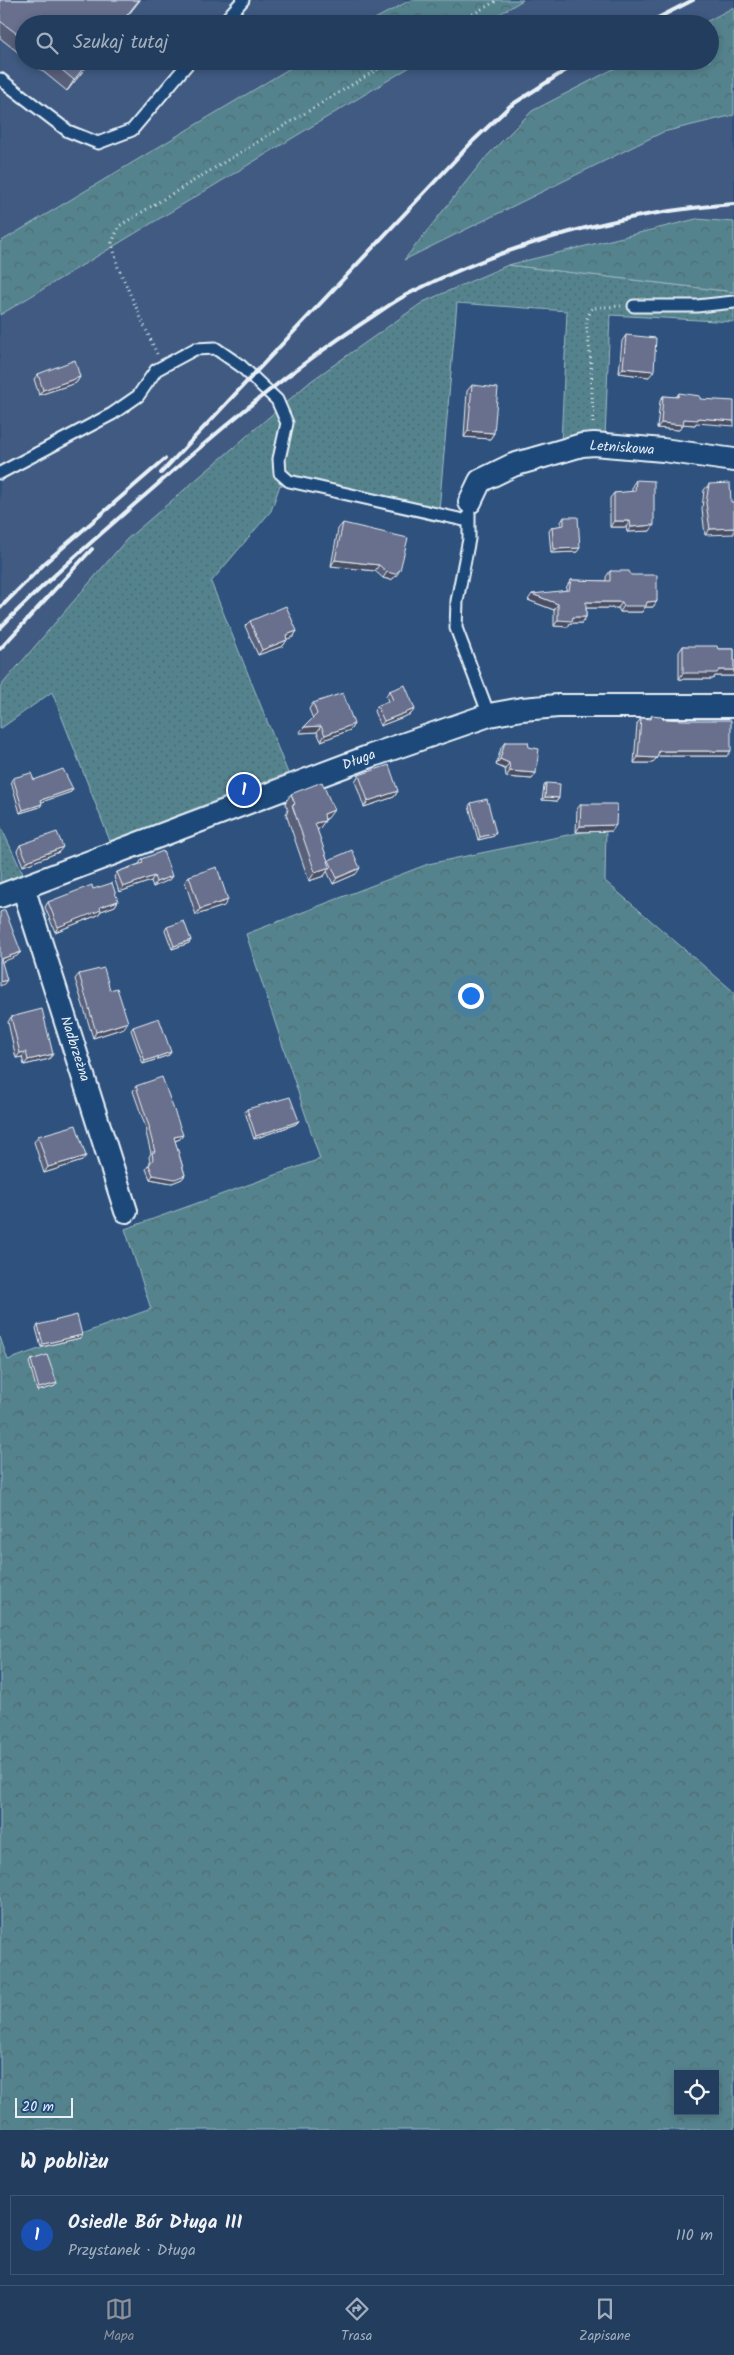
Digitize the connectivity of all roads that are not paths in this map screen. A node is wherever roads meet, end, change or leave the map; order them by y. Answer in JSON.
{"nodes":[{"id":1,"x":243,"y":0,"type":"edge"},
{"id":2,"x":230,"y":15,"type":"edge"},
{"id":3,"x":182,"y":70,"type":"edge"},
{"id":4,"x":0,"y":79,"type":"edge"},
{"id":5,"x":734,"y":302,"type":"edge"},
{"id":6,"x":634,"y":306,"type":"road end"},
{"id":7,"x":734,"y":460,"type":"edge"},
{"id":8,"x":0,"y":473,"type":"edge"},
{"id":9,"x":469,"y":511,"type":"junction"},
{"id":10,"x":734,"y":706,"type":"edge"},
{"id":11,"x":489,"y":715,"type":"junction"},
{"id":12,"x":23,"y":887,"type":"junction"},
{"id":13,"x":0,"y":896,"type":"edge"},
{"id":14,"x":126,"y":1211,"type":"dead end"}],
"edges":[{"from":1,"to":2,"type":"lane"},
{"from":3,"to":4,"type":"lane"},
{"from":5,"to":6,"type":"lane"},
{"from":7,"to":9,"type":"street","name":"Letniskowa"},
{"from":8,"to":9,"type":"lane"},
{"from":9,"to":11,"type":"lane"},
{"from":10,"to":11,"type":"street","name":"Długa"},
{"from":11,"to":12,"type":"street","name":"Długa"},
{"from":12,"to":13,"type":"street","name":"Długa"},
{"from":12,"to":14,"type":"street","name":"Nadbrzeżna"}]}
